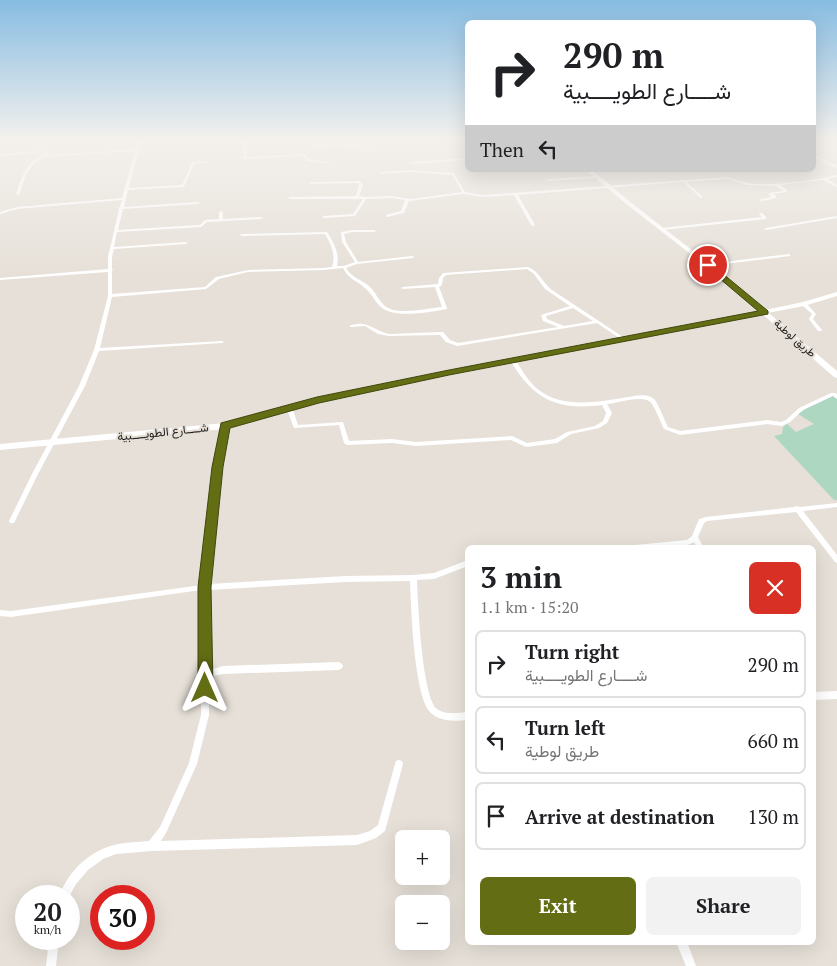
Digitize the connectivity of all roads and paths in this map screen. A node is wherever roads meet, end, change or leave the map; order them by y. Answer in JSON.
{"nodes":[{"id":1,"x":21,"y":184,"type":"edge"},
{"id":2,"x":128,"y":184,"type":"edge"},
{"id":3,"x":183,"y":184,"type":"edge"},
{"id":4,"x":360,"y":184,"type":"edge"},
{"id":5,"x":460,"y":184,"type":"edge"},
{"id":6,"x":636,"y":184,"type":"edge"},
{"id":7,"x":686,"y":184,"type":"edge"},
{"id":8,"x":776,"y":184,"type":"edge"},
{"id":9,"x":607,"y":186,"type":"junction"},
{"id":10,"x":126,"y":190,"type":"junction"},
{"id":11,"x":464,"y":193,"type":"junction"},
{"id":12,"x":516,"y":193,"type":"junction"},
{"id":13,"x":18,"y":194,"type":"dead end"},
{"id":14,"x":357,"y":197,"type":"junction"},
{"id":15,"x":701,"y":197,"type":"dead end"},
{"id":16,"x":124,"y":198,"type":"junction"},
{"id":17,"x":290,"y":198,"type":"dead end"},
{"id":18,"x":365,"y":198,"type":"junction"},
{"id":19,"x":407,"y":200,"type":"junction"},
{"id":20,"x":762,"y":200,"type":"dead end"},
{"id":21,"x":198,"y":203,"type":"dead end"},
{"id":22,"x":120,"y":208,"type":"junction"},
{"id":23,"x":221,"y":212,"type":"dead end"},
{"id":24,"x":0,"y":213,"type":"edge"},
{"id":25,"x":761,"y":214,"type":"dead end"},
{"id":26,"x":387,"y":216,"type":"dead end"},
{"id":27,"x":324,"y":217,"type":"dead end"},
{"id":28,"x":837,"y":217,"type":"edge"},
{"id":29,"x":261,"y":218,"type":"dead end"},
{"id":30,"x":221,"y":220,"type":"junction"},
{"id":31,"x":533,"y":224,"type":"dead end"},
{"id":32,"x":766,"y":229,"type":"dead end"},
{"id":33,"x":116,"y":230,"type":"junction"},
{"id":34,"x":662,"y":230,"type":"junction"},
{"id":35,"x":374,"y":231,"type":"dead end"},
{"id":36,"x":242,"y":235,"type":"dead end"},
{"id":37,"x":186,"y":243,"type":"dead end"},
{"id":38,"x":112,"y":248,"type":"junction"},
{"id":39,"x":789,"y":255,"type":"dead end"},
{"id":40,"x":412,"y":258,"type":"dead end"},
{"id":41,"x":357,"y":263,"type":"junction"},
{"id":42,"x":708,"y":265,"type":"junction"},
{"id":43,"x":344,"y":267,"type":"junction"},
{"id":44,"x":334,"y":268,"type":"junction"},
{"id":45,"x":111,"y":270,"type":"junction"},
{"id":46,"x":0,"y":279,"type":"edge"},
{"id":47,"x":438,"y":286,"type":"junction"},
{"id":48,"x":404,"y":288,"type":"dead end"},
{"id":49,"x":837,"y":294,"type":"edge"},
{"id":50,"x":110,"y":296,"type":"junction"},
{"id":51,"x":804,"y":304,"type":"junction"},
{"id":52,"x":574,"y":306,"type":"junction"},
{"id":53,"x":765,"y":312,"type":"junction"},
{"id":54,"x":597,"y":322,"type":"junction"},
{"id":55,"x":351,"y":326,"type":"dead end"},
{"id":56,"x":564,"y":328,"type":"junction"},
{"id":57,"x":820,"y":330,"type":"dead end"},
{"id":58,"x":624,"y":339,"type":"junction"},
{"id":59,"x":222,"y":342,"type":"dead end"},
{"id":60,"x":97,"y":350,"type":"junction"},
{"id":61,"x":513,"y":360,"type":"junction"},
{"id":62,"x":837,"y":375,"type":"edge"},
{"id":63,"x":837,"y":397,"type":"edge"},
{"id":64,"x":603,"y":403,"type":"junction"},
{"id":65,"x":290,"y":407,"type":"junction"},
{"id":66,"x":225,"y":426,"type":"junction"},
{"id":67,"x":53,"y":442,"type":"junction"},
{"id":68,"x":0,"y":447,"type":"edge"},
{"id":69,"x":837,"y":505,"type":"edge"},
{"id":70,"x":797,"y":508,"type":"junction"},
{"id":71,"x":12,"y":521,"type":"dead end"},
{"id":72,"x":695,"y":537,"type":"junction"},
{"id":73,"x":661,"y":545,"type":"edge"},
{"id":74,"x":699,"y":545,"type":"edge"},
{"id":75,"x":837,"y":560,"type":"edge"},
{"id":76,"x":465,"y":564,"type":"edge"},
{"id":77,"x":413,"y":578,"type":"junction"},
{"id":78,"x":205,"y":587,"type":"junction"},
{"id":79,"x":0,"y":613,"type":"edge"},
{"id":80,"x":339,"y":666,"type":"dead end"},
{"id":81,"x":206,"y":674,"type":"junction"},
{"id":82,"x":837,"y":695,"type":"edge"},
{"id":83,"x":816,"y":696,"type":"edge"},
{"id":84,"x":465,"y":716,"type":"edge"},
{"id":85,"x":399,"y":764,"type":"dead end"},
{"id":86,"x":152,"y":846,"type":"junction"},
{"id":87,"x":71,"y":885,"type":"edge"},
{"id":88,"x":682,"y":945,"type":"edge"},
{"id":89,"x":53,"y":950,"type":"edge"},
{"id":90,"x":51,"y":966,"type":"edge"},
{"id":91,"x":691,"y":966,"type":"edge"}],
"edges":[{"from":1,"to":13,"type":"street"},
{"from":2,"to":10,"type":"street"},
{"from":3,"to":10,"type":"street"},
{"from":4,"to":14,"type":"street"},
{"from":5,"to":11,"type":"street"},
{"from":6,"to":9,"type":"street"},
{"from":7,"to":15,"type":"street"},
{"from":8,"to":20,"type":"street"},
{"from":9,"to":12,"type":"street"},
{"from":9,"to":34,"type":"main road","name":"طريق لوطية"},
{"from":10,"to":16,"type":"street"},
{"from":11,"to":12,"type":"street"},
{"from":11,"to":19,"type":"street"},
{"from":12,"to":31,"type":"street"},
{"from":14,"to":17,"type":"street"},
{"from":14,"to":18,"type":"street"},
{"from":16,"to":22,"type":"street"},
{"from":16,"to":24,"type":"street"},
{"from":18,"to":19,"type":"street"},
{"from":18,"to":27,"type":"street"},
{"from":19,"to":26,"type":"street"},
{"from":21,"to":22,"type":"street"},
{"from":22,"to":33,"type":"street"},
{"from":23,"to":30,"type":"street"},
{"from":25,"to":34,"type":"street"},
{"from":28,"to":32,"type":"street"},
{"from":29,"to":30,"type":"street"},
{"from":30,"to":33,"type":"street"},
{"from":33,"to":38,"type":"street"},
{"from":34,"to":42,"type":"main road","name":"طريق لوطية"},
{"from":35,"to":41,"type":"street"},
{"from":36,"to":44,"type":"street"},
{"from":37,"to":38,"type":"street"},
{"from":38,"to":45,"type":"street"},
{"from":39,"to":42,"type":"street"},
{"from":40,"to":41,"type":"street"},
{"from":41,"to":43,"type":"street"},
{"from":42,"to":53,"type":"main road","name":"طريق لوطية"},
{"from":43,"to":44,"type":"street"},
{"from":43,"to":47,"type":"street"},
{"from":44,"to":50,"type":"street"},
{"from":45,"to":46,"type":"street"},
{"from":45,"to":50,"type":"street"},
{"from":47,"to":48,"type":"street"},
{"from":47,"to":52,"type":"street"},
{"from":49,"to":51,"type":"street","name":"شــــارع الطويــــبية"},
{"from":50,"to":60,"type":"street"},
{"from":51,"to":53,"type":"street","name":"شــــارع الطويــــبية"},
{"from":51,"to":57,"type":"street"},
{"from":52,"to":54,"type":"street"},
{"from":52,"to":56,"type":"street"},
{"from":53,"to":58,"type":"street","name":"شــــارع الطويــــبية"},
{"from":53,"to":62,"type":"main road","name":"طريق لوطية"},
{"from":54,"to":56,"type":"street"},
{"from":54,"to":58,"type":"street"},
{"from":55,"to":56,"type":"street"},
{"from":58,"to":61,"type":"street","name":"شــــارع الطويــــبية"},
{"from":59,"to":60,"type":"street"},
{"from":60,"to":67,"type":"street"},
{"from":61,"to":64,"type":"street"},
{"from":61,"to":65,"type":"street","name":"شــــارع الطويــــبية"},
{"from":63,"to":64,"type":"street"},
{"from":64,"to":65,"type":"street"},
{"from":65,"to":66,"type":"street","name":"شــــارع الطويــــبية"},
{"from":66,"to":67,"type":"street","name":"شــــارع الطويــــبية"},
{"from":66,"to":78,"type":"street"},
{"from":67,"to":68,"type":"street","name":"شــــارع الطويــــبية"},
{"from":67,"to":71,"type":"street"},
{"from":69,"to":70,"type":"street"},
{"from":70,"to":72,"type":"street"},
{"from":70,"to":75,"type":"street"},
{"from":72,"to":73,"type":"street"},
{"from":72,"to":74,"type":"street"},
{"from":76,"to":77,"type":"street"},
{"from":77,"to":78,"type":"street"},
{"from":77,"to":84,"type":"street"},
{"from":78,"to":79,"type":"street"},
{"from":78,"to":81,"type":"street"},
{"from":80,"to":81,"type":"street"},
{"from":81,"to":86,"type":"street"},
{"from":82,"to":83,"type":"street"},
{"from":85,"to":86,"type":"street"},
{"from":86,"to":87,"type":"street"},
{"from":88,"to":91,"type":"street"},
{"from":89,"to":90,"type":"street"}]}
